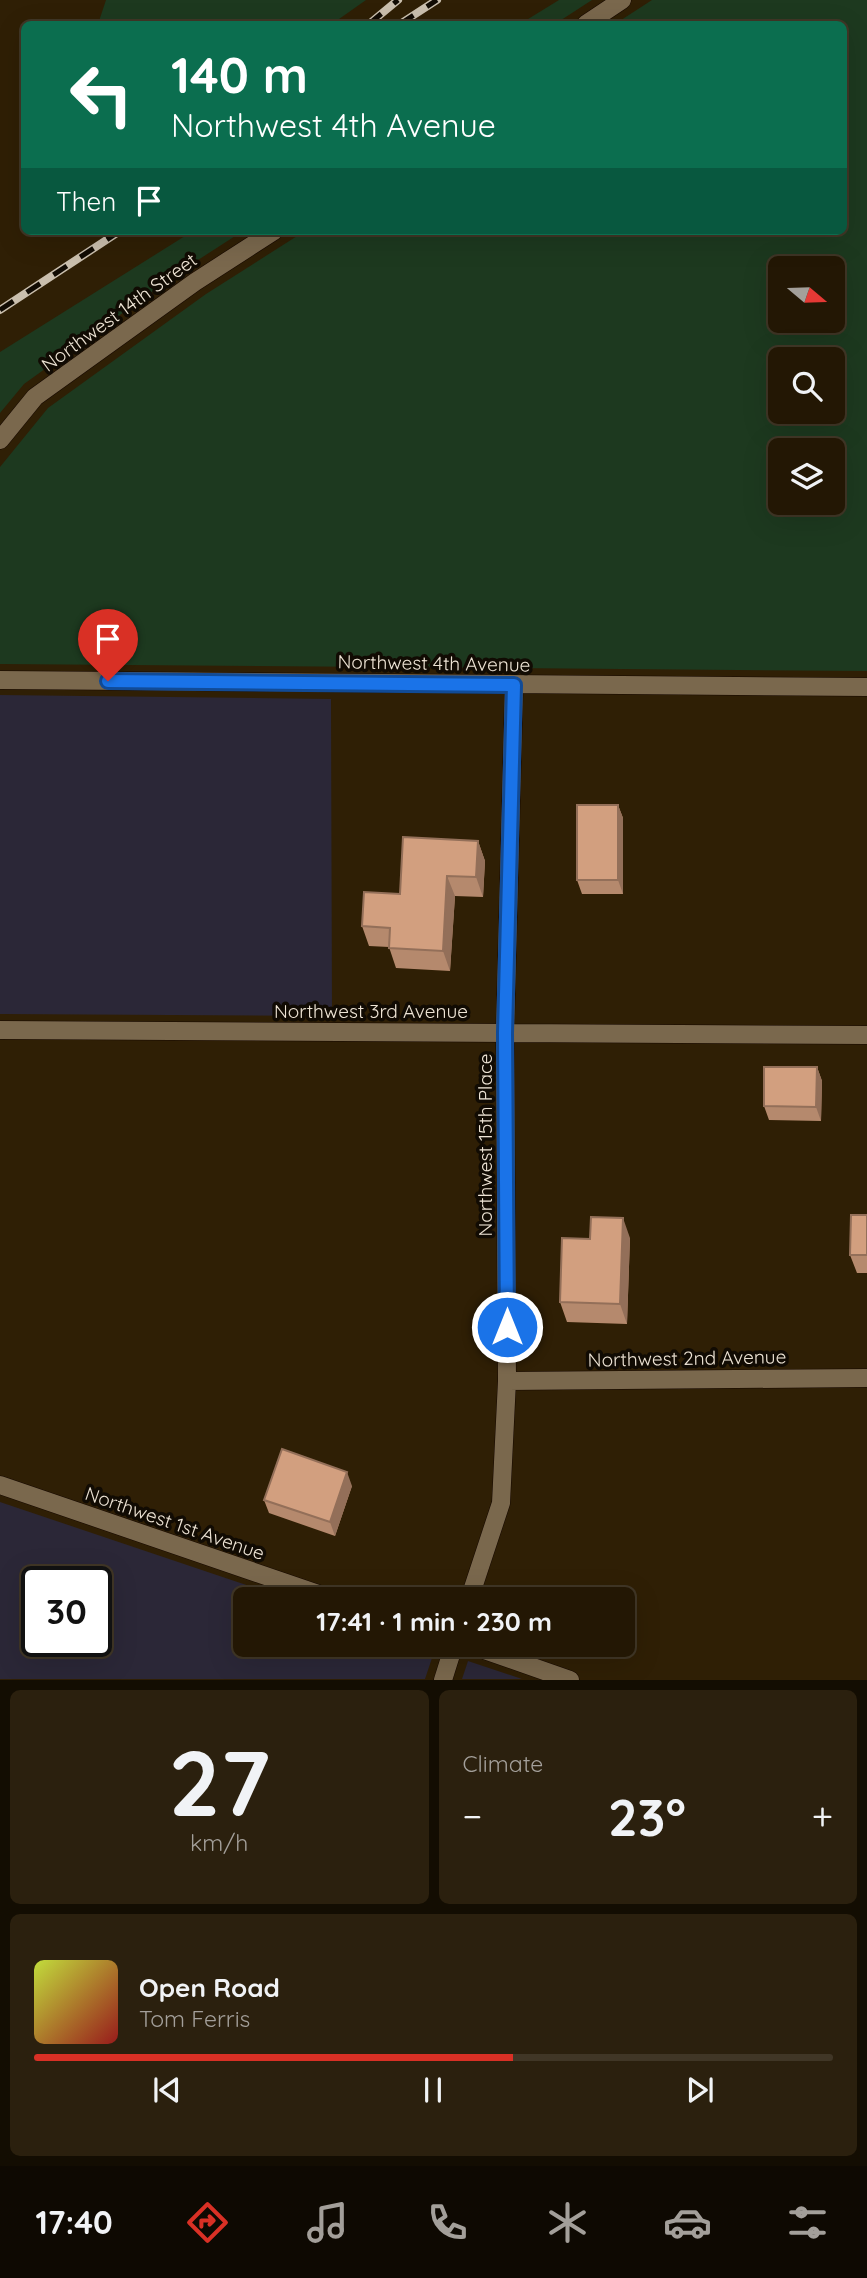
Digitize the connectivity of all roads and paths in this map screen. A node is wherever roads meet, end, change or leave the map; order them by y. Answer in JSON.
{"nodes":[{"id":1,"x":622,"y":0,"type":"edge"},
{"id":2,"x":590,"y":21,"type":"edge"},
{"id":3,"x":268,"y":235,"type":"edge"},
{"id":4,"x":0,"y":440,"type":"edge"},
{"id":5,"x":0,"y":680,"type":"edge"},
{"id":6,"x":514,"y":685,"type":"junction"},
{"id":7,"x":867,"y":687,"type":"edge"},
{"id":8,"x":0,"y":1030,"type":"edge"},
{"id":9,"x":505,"y":1033,"type":"junction"},
{"id":10,"x":867,"y":1035,"type":"edge"},
{"id":11,"x":867,"y":1378,"type":"edge"},
{"id":12,"x":507,"y":1381,"type":"junction"},
{"id":13,"x":0,"y":1485,"type":"edge"},
{"id":14,"x":298,"y":1587,"type":"edge"},
{"id":15,"x":473,"y":1587,"type":"edge"},
{"id":16,"x":450,"y":1657,"type":"edge"},
{"id":17,"x":505,"y":1657,"type":"edge"},
{"id":18,"x":443,"y":1679,"type":"edge"},
{"id":19,"x":570,"y":1679,"type":"edge"}],
"edges":[{"from":1,"to":2,"type":"street"},
{"from":3,"to":4,"type":"street","name":"Northwest 14th Street"},
{"from":5,"to":6,"type":"street","name":"Northwest 4th Avenue"},
{"from":6,"to":7,"type":"street","name":"Northwest 4th Avenue"},
{"from":6,"to":9,"type":"street","name":"Northwest 15th Place"},
{"from":8,"to":9,"type":"street","name":"Northwest 3rd Avenue"},
{"from":9,"to":10,"type":"street","name":"Northwest 3rd Avenue"},
{"from":9,"to":12,"type":"street","name":"Northwest 15th Place"},
{"from":11,"to":12,"type":"street","name":"Northwest 2nd Avenue"},
{"from":12,"to":15,"type":"street","name":"Northwest 15th Place"},
{"from":13,"to":14,"type":"street","name":"Northwest 1st Avenue"},
{"from":16,"to":18,"type":"street"},
{"from":17,"to":19,"type":"street"}]}
